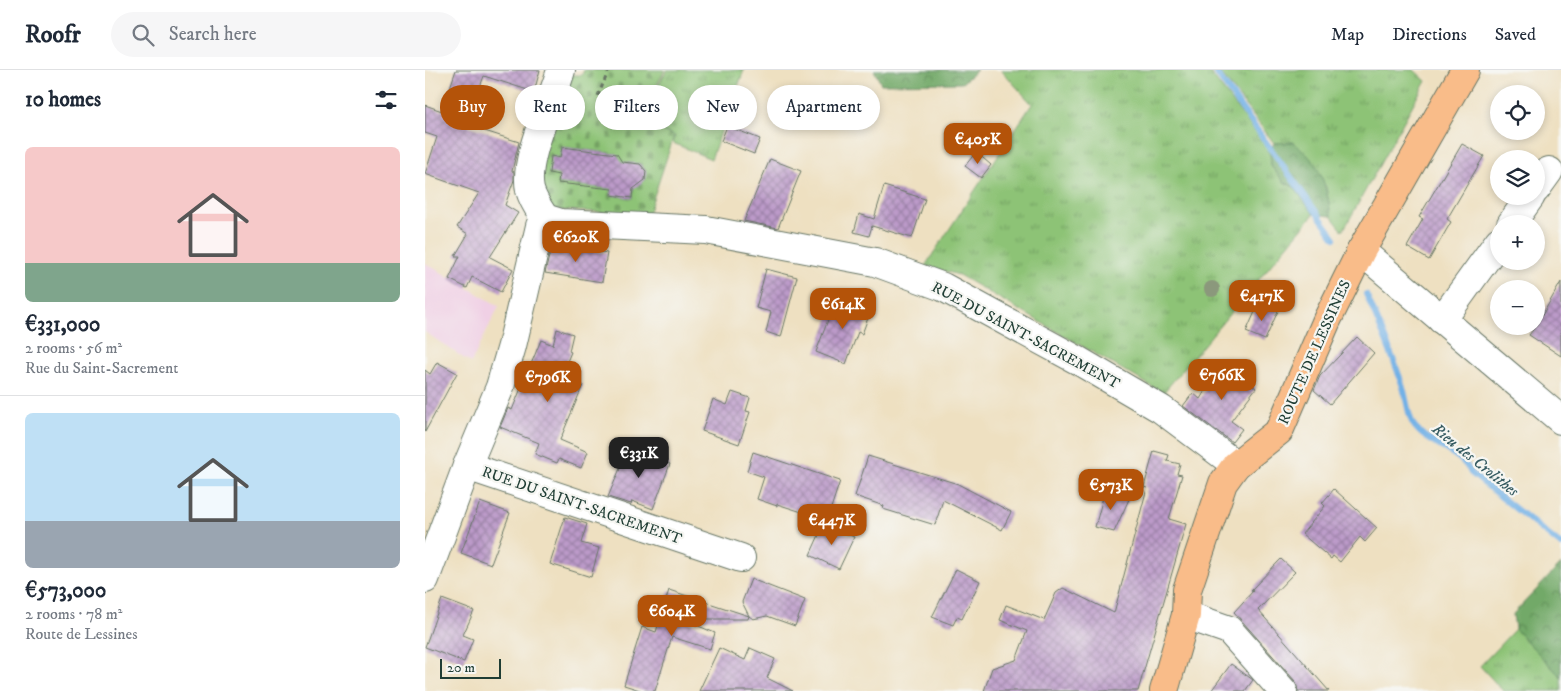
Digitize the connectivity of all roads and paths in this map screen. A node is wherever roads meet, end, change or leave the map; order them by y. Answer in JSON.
{"nodes":[{"id":1,"x":561,"y":70,"type":"edge"},
{"id":2,"x":609,"y":70,"type":"edge"},
{"id":3,"x":1465,"y":70,"type":"edge"},
{"id":4,"x":603,"y":85,"type":"edge"},
{"id":5,"x":545,"y":218,"type":"junction"},
{"id":6,"x":1361,"y":251,"type":"junction"},
{"id":7,"x":1490,"y":253,"type":"edge"},
{"id":8,"x":1442,"y":320,"type":"junction"},
{"id":9,"x":1561,"y":420,"type":"edge"},
{"id":10,"x":1236,"y":465,"type":"junction"},
{"id":11,"x":467,"y":466,"type":"junction"},
{"id":12,"x":741,"y":558,"type":"dead end"},
{"id":13,"x":425,"y":579,"type":"edge"},
{"id":14,"x":1186,"y":615,"type":"junction"},
{"id":15,"x":1164,"y":691,"type":"edge"},
{"id":16,"x":1283,"y":691,"type":"edge"}],
"edges":[{"from":1,"to":5,"type":"street"},
{"from":2,"to":4,"type":"path"},
{"from":3,"to":6,"type":"main road","name":"ROUTE DE LESSINES"},
{"from":5,"to":10,"type":"street","name":"RUE DU SAINT-SACREMENT"},
{"from":5,"to":11,"type":"street","name":"RUE DU SAINT-SACREMENT"},
{"from":6,"to":8,"type":"street"},
{"from":6,"to":10,"type":"main road","name":"ROUTE DE LESSINES"},
{"from":7,"to":8,"type":"street"},
{"from":8,"to":9,"type":"street"},
{"from":10,"to":14,"type":"main road","name":"ROUTE DE LESSINES"},
{"from":11,"to":12,"type":"street","name":"RUE DU SAINT-SACREMENT"},
{"from":11,"to":13,"type":"street"},
{"from":14,"to":15,"type":"main road","name":"ROUTE DE LESSINES"},
{"from":14,"to":16,"type":"street"}]}
